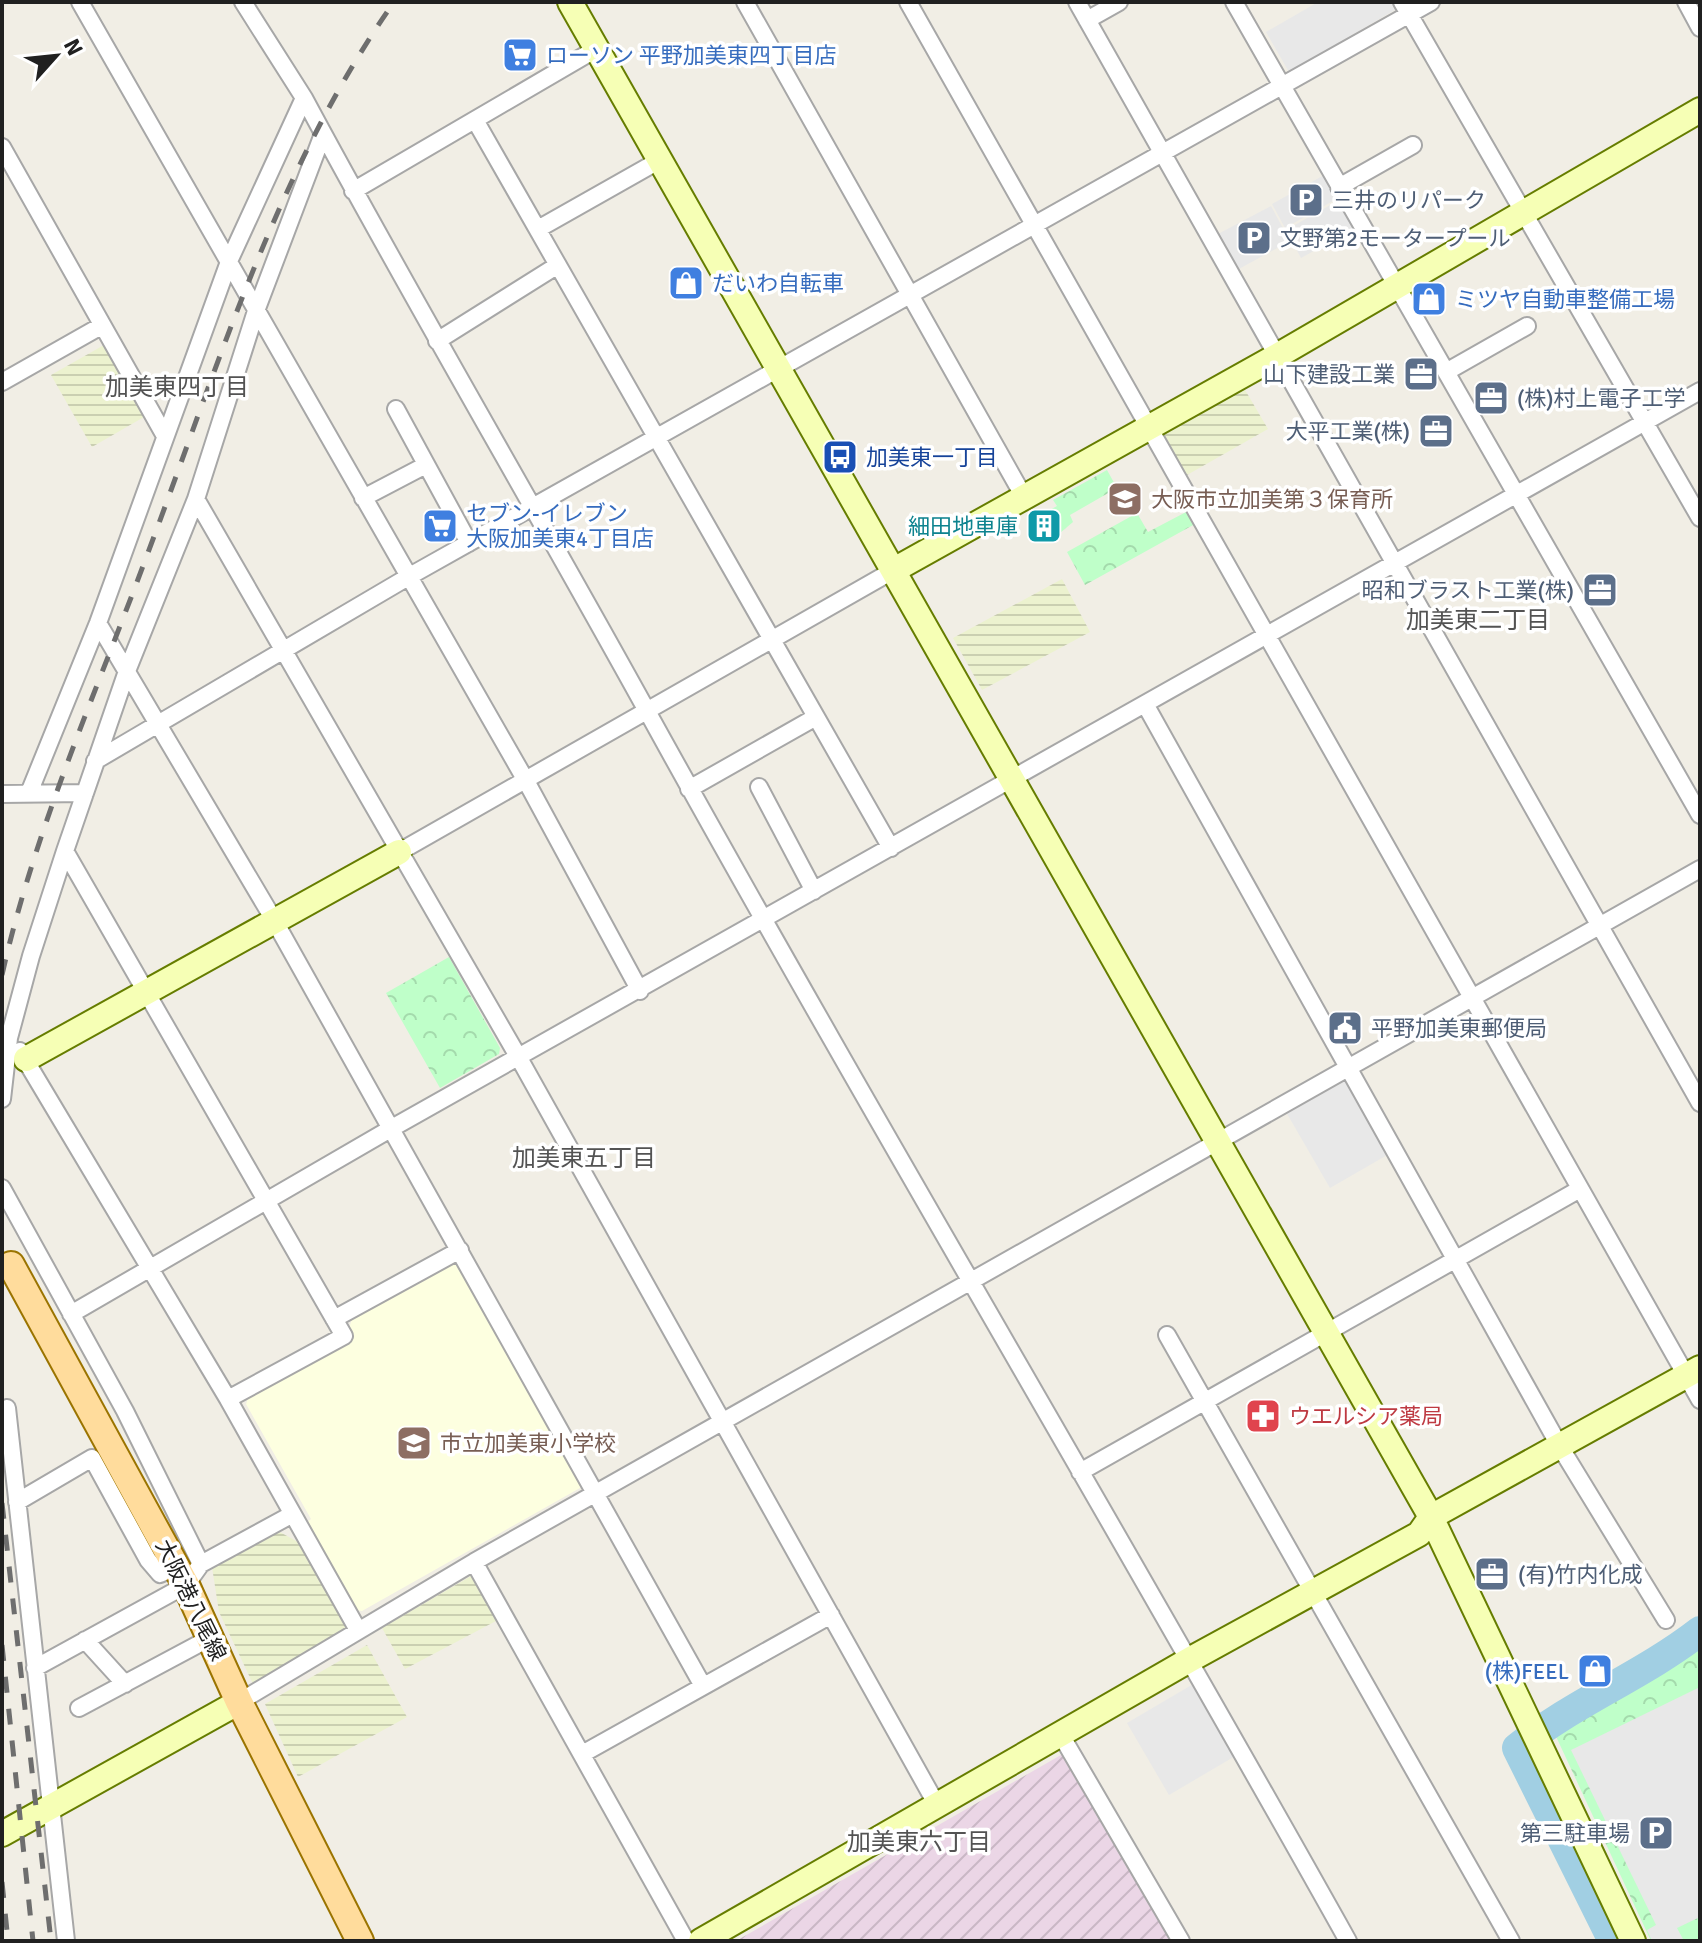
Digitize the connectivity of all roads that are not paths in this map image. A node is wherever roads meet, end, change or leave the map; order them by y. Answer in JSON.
{"nodes":[{"id":1,"x":80,"y":2,"type":"edge"},
{"id":2,"x":243,"y":2,"type":"edge"},
{"id":3,"x":570,"y":2,"type":"edge"},
{"id":4,"x":745,"y":2,"type":"edge"},
{"id":5,"x":908,"y":2,"type":"edge"},
{"id":6,"x":1077,"y":2,"type":"edge"},
{"id":7,"x":1119,"y":2,"type":"edge"},
{"id":8,"x":1254,"y":2,"type":"edge"},
{"id":9,"x":1431,"y":2,"type":"edge"},
{"id":10,"x":1686,"y":2,"type":"edge"},
{"id":11,"x":1236,"y":6,"type":"edge"},
{"id":12,"x":1406,"y":8,"type":"edge"},
{"id":13,"x":1087,"y":20,"type":"junction"},
{"id":14,"x":1700,"y":28,"type":"edge"},
{"id":15,"x":596,"y":49,"type":"junction"},
{"id":16,"x":1281,"y":86,"type":"junction"},
{"id":17,"x":304,"y":98,"type":"junction"},
{"id":18,"x":1700,"y":110,"type":"edge"},
{"id":19,"x":475,"y":120,"type":"junction"},
{"id":20,"x":323,"y":134,"type":"junction"},
{"id":21,"x":1413,"y":145,"type":"dead end"},
{"id":22,"x":2,"y":147,"type":"edge"},
{"id":23,"x":1162,"y":153,"type":"junction"},
{"id":24,"x":660,"y":160,"type":"junction"},
{"id":25,"x":1339,"y":187,"type":"junction"},
{"id":26,"x":353,"y":191,"type":"junction"},
{"id":27,"x":1526,"y":212,"type":"junction"},
{"id":28,"x":1035,"y":225,"type":"junction"},
{"id":29,"x":538,"y":229,"type":"junction"},
{"id":30,"x":230,"y":259,"type":"junction"},
{"id":31,"x":558,"y":265,"type":"junction"},
{"id":32,"x":1397,"y":287,"type":"junction"},
{"id":33,"x":912,"y":295,"type":"junction"},
{"id":34,"x":256,"y":311,"type":"junction"},
{"id":35,"x":101,"y":326,"type":"junction"},
{"id":36,"x":1527,"y":326,"type":"dead end"},
{"id":37,"x":437,"y":341,"type":"junction"},
{"id":38,"x":1277,"y":356,"type":"junction"},
{"id":39,"x":779,"y":370,"type":"junction"},
{"id":40,"x":1446,"y":372,"type":"junction"},
{"id":41,"x":2,"y":382,"type":"edge"},
{"id":42,"x":1700,"y":391,"type":"edge"},
{"id":43,"x":396,"y":409,"type":"dead end"},
{"id":44,"x":1647,"y":421,"type":"junction"},
{"id":45,"x":1149,"y":425,"type":"junction"},
{"id":46,"x":165,"y":436,"type":"junction"},
{"id":47,"x":658,"y":439,"type":"junction"},
{"id":48,"x":426,"y":465,"type":"junction"},
{"id":49,"x":1516,"y":495,"type":"junction"},
{"id":50,"x":1024,"y":497,"type":"junction"},
{"id":51,"x":363,"y":498,"type":"junction"},
{"id":52,"x":196,"y":499,"type":"junction"},
{"id":53,"x":531,"y":509,"type":"junction"},
{"id":54,"x":1700,"y":518,"type":"edge"},
{"id":55,"x":469,"y":543,"type":"junction"},
{"id":56,"x":1393,"y":564,"type":"junction"},
{"id":57,"x":894,"y":570,"type":"junction"},
{"id":58,"x":408,"y":577,"type":"junction"},
{"id":59,"x":98,"y":623,"type":"junction"},
{"id":60,"x":1266,"y":636,"type":"junction"},
{"id":61,"x":772,"y":639,"type":"junction"},
{"id":62,"x":283,"y":651,"type":"junction"},
{"id":63,"x":127,"y":671,"type":"junction"},
{"id":64,"x":1145,"y":704,"type":"junction"},
{"id":65,"x":647,"y":710,"type":"junction"},
{"id":66,"x":816,"y":717,"type":"junction"},
{"id":67,"x":159,"y":724,"type":"junction"},
{"id":68,"x":95,"y":761,"type":"junction"},
{"id":69,"x":525,"y":779,"type":"junction"},
{"id":70,"x":1013,"y":780,"type":"junction"},
{"id":71,"x":759,"y":787,"type":"dead end"},
{"id":72,"x":689,"y":789,"type":"junction"},
{"id":73,"x":29,"y":793,"type":"junction"},
{"id":74,"x":85,"y":793,"type":"junction"},
{"id":75,"x":2,"y":794,"type":"edge"},
{"id":76,"x":1700,"y":815,"type":"edge"},
{"id":77,"x":891,"y":848,"type":"junction"},
{"id":78,"x":65,"y":851,"type":"junction"},
{"id":79,"x":399,"y":852,"type":"junction"},
{"id":80,"x":1700,"y":869,"type":"edge"},
{"id":81,"x":814,"y":891,"type":"junction"},
{"id":82,"x":764,"y":917,"type":"junction"},
{"id":83,"x":274,"y":920,"type":"junction"},
{"id":84,"x":1598,"y":927,"type":"junction"},
{"id":85,"x":146,"y":991,"type":"junction"},
{"id":86,"x":640,"y":991,"type":"junction"},
{"id":87,"x":1475,"y":997,"type":"junction"},
{"id":88,"x":6,"y":1032,"type":"edge"},
{"id":89,"x":519,"y":1058,"type":"junction"},
{"id":90,"x":26,"y":1059,"type":"junction"},
{"id":91,"x":1351,"y":1067,"type":"junction"},
{"id":92,"x":2,"y":1099,"type":"edge"},
{"id":93,"x":1700,"y":1103,"type":"edge"},
{"id":94,"x":392,"y":1128,"type":"junction"},
{"id":95,"x":1217,"y":1142,"type":"junction"},
{"id":96,"x":2,"y":1188,"type":"edge"},
{"id":97,"x":1580,"y":1189,"type":"junction"},
{"id":98,"x":265,"y":1200,"type":"junction"},
{"id":99,"x":460,"y":1250,"type":"junction"},
{"id":100,"x":1455,"y":1258,"type":"junction"},
{"id":101,"x":11,"y":1265,"type":"dead end"},
{"id":102,"x":148,"y":1267,"type":"junction"},
{"id":103,"x":969,"y":1283,"type":"junction"},
{"id":104,"x":71,"y":1314,"type":"junction"},
{"id":105,"x":334,"y":1319,"type":"junction"},
{"id":106,"x":1325,"y":1332,"type":"junction"},
{"id":107,"x":1167,"y":1335,"type":"dead end"},
{"id":108,"x":1693,"y":1372,"type":"edge"},
{"id":109,"x":228,"y":1399,"type":"junction"},
{"id":110,"x":1700,"y":1400,"type":"edge"},
{"id":111,"x":1204,"y":1401,"type":"junction"},
{"id":112,"x":7,"y":1408,"type":"dead end"},
{"id":113,"x":722,"y":1421,"type":"junction"},
{"id":114,"x":1559,"y":1445,"type":"junction"},
{"id":115,"x":1080,"y":1472,"type":"junction"},
{"id":116,"x":594,"y":1493,"type":"junction"},
{"id":117,"x":17,"y":1502,"type":"junction"},
{"id":118,"x":291,"y":1515,"type":"junction"},
{"id":119,"x":1431,"y":1517,"type":"junction"},
{"id":120,"x":474,"y":1562,"type":"junction"},
{"id":121,"x":188,"y":1572,"type":"junction"},
{"id":122,"x":1312,"y":1593,"type":"junction"},
{"id":123,"x":831,"y":1615,"type":"junction"},
{"id":124,"x":1666,"y":1620,"type":"dead end"},
{"id":125,"x":358,"y":1630,"type":"junction"},
{"id":126,"x":210,"y":1638,"type":"junction"},
{"id":127,"x":85,"y":1640,"type":"junction"},
{"id":128,"x":1191,"y":1659,"type":"junction"},
{"id":129,"x":35,"y":1668,"type":"junction"},
{"id":130,"x":125,"y":1684,"type":"junction"},
{"id":131,"x":703,"y":1686,"type":"junction"},
{"id":132,"x":239,"y":1702,"type":"junction"},
{"id":133,"x":79,"y":1708,"type":"dead end"},
{"id":134,"x":1061,"y":1735,"type":"junction"},
{"id":135,"x":584,"y":1753,"type":"junction"},
{"id":136,"x":50,"y":1805,"type":"junction"},
{"id":137,"x":938,"y":1807,"type":"junction"},
{"id":138,"x":2,"y":1834,"type":"edge"},
{"id":139,"x":1624,"y":1938,"type":"edge"},
{"id":140,"x":66,"y":1941,"type":"edge"},
{"id":141,"x":360,"y":1941,"type":"edge"},
{"id":142,"x":686,"y":1941,"type":"edge"},
{"id":143,"x":701,"y":1941,"type":"edge"},
{"id":144,"x":1181,"y":1941,"type":"edge"},
{"id":145,"x":1348,"y":1941,"type":"edge"},
{"id":146,"x":1511,"y":1941,"type":"edge"}],
"edges":[{"from":1,"to":30,"type":"street"},
{"from":2,"to":17,"type":"street"},
{"from":3,"to":15,"type":"street"},
{"from":4,"to":33,"type":"street"},
{"from":5,"to":28,"type":"street"},
{"from":6,"to":13,"type":"street"},
{"from":7,"to":13,"type":"street"},
{"from":8,"to":11,"type":"street"},
{"from":9,"to":12,"type":"street"},
{"from":10,"to":14,"type":"street"},
{"from":11,"to":16,"type":"street"},
{"from":12,"to":16,"type":"street"},
{"from":12,"to":27,"type":"street"},
{"from":13,"to":23,"type":"street"},
{"from":15,"to":19,"type":"street"},
{"from":15,"to":24,"type":"street"},
{"from":16,"to":23,"type":"street"},
{"from":16,"to":25,"type":"street"},
{"from":17,"to":20,"type":"street"},
{"from":17,"to":30,"type":"street"},
{"from":18,"to":27,"type":"street"},
{"from":19,"to":26,"type":"street"},
{"from":19,"to":29,"type":"street"},
{"from":20,"to":26,"type":"street"},
{"from":20,"to":34,"type":"street"},
{"from":21,"to":25,"type":"street"},
{"from":22,"to":35,"type":"street"},
{"from":23,"to":28,"type":"street"},
{"from":23,"to":38,"type":"street"},
{"from":24,"to":29,"type":"street"},
{"from":24,"to":39,"type":"street"},
{"from":25,"to":32,"type":"street"},
{"from":26,"to":37,"type":"street"},
{"from":27,"to":32,"type":"street"},
{"from":27,"to":44,"type":"street"},
{"from":28,"to":33,"type":"street"},
{"from":28,"to":45,"type":"street"},
{"from":29,"to":31,"type":"street"},
{"from":30,"to":34,"type":"street"},
{"from":30,"to":46,"type":"street"},
{"from":31,"to":37,"type":"street"},
{"from":31,"to":47,"type":"street"},
{"from":32,"to":38,"type":"street"},
{"from":32,"to":40,"type":"street"},
{"from":33,"to":39,"type":"street"},
{"from":33,"to":50,"type":"street"},
{"from":34,"to":51,"type":"street"},
{"from":34,"to":52,"type":"street"},
{"from":35,"to":41,"type":"street"},
{"from":35,"to":46,"type":"street"},
{"from":36,"to":40,"type":"street"},
{"from":37,"to":53,"type":"street"},
{"from":38,"to":45,"type":"street"},
{"from":38,"to":56,"type":"street"},
{"from":39,"to":47,"type":"street"},
{"from":39,"to":57,"type":"street"},
{"from":40,"to":49,"type":"street"},
{"from":42,"to":44,"type":"street"},
{"from":43,"to":48,"type":"street"},
{"from":44,"to":49,"type":"street"},
{"from":44,"to":54,"type":"street"},
{"from":45,"to":50,"type":"street"},
{"from":45,"to":60,"type":"street"},
{"from":46,"to":59,"type":"street"},
{"from":47,"to":53,"type":"street"},
{"from":47,"to":61,"type":"street"},
{"from":48,"to":51,"type":"street"},
{"from":48,"to":55,"type":"street"},
{"from":49,"to":56,"type":"street"},
{"from":49,"to":76,"type":"street"},
{"from":50,"to":57,"type":"street"},
{"from":51,"to":58,"type":"street"},
{"from":52,"to":62,"type":"street"},
{"from":52,"to":63,"type":"street"},
{"from":53,"to":55,"type":"street"},
{"from":53,"to":65,"type":"street"},
{"from":55,"to":58,"type":"street"},
{"from":56,"to":60,"type":"street"},
{"from":56,"to":84,"type":"street"},
{"from":57,"to":61,"type":"street"},
{"from":57,"to":70,"type":"street"},
{"from":58,"to":62,"type":"street"},
{"from":58,"to":69,"type":"street"},
{"from":59,"to":63,"type":"street"},
{"from":59,"to":73,"type":"street"},
{"from":60,"to":64,"type":"street"},
{"from":60,"to":87,"type":"street"},
{"from":61,"to":65,"type":"street"},
{"from":61,"to":66,"type":"street"},
{"from":62,"to":67,"type":"street"},
{"from":62,"to":79,"type":"street"},
{"from":63,"to":67,"type":"street"},
{"from":63,"to":68,"type":"street"},
{"from":64,"to":70,"type":"street"},
{"from":64,"to":91,"type":"street"},
{"from":65,"to":69,"type":"street"},
{"from":65,"to":72,"type":"street"},
{"from":66,"to":72,"type":"street"},
{"from":66,"to":77,"type":"street"},
{"from":67,"to":68,"type":"street"},
{"from":67,"to":83,"type":"street"},
{"from":68,"to":74,"type":"street"},
{"from":69,"to":79,"type":"street"},
{"from":69,"to":86,"type":"street"},
{"from":70,"to":77,"type":"street"},
{"from":70,"to":95,"type":"street"},
{"from":71,"to":81,"type":"street"},
{"from":72,"to":82,"type":"street"},
{"from":73,"to":74,"type":"street"},
{"from":73,"to":75,"type":"street"},
{"from":74,"to":78,"type":"street"},
{"from":77,"to":81,"type":"street"},
{"from":78,"to":85,"type":"street"},
{"from":78,"to":88,"type":"street"},
{"from":79,"to":83,"type":"street"},
{"from":79,"to":89,"type":"street"},
{"from":80,"to":84,"type":"street"},
{"from":81,"to":82,"type":"street"},
{"from":82,"to":86,"type":"street"},
{"from":82,"to":103,"type":"street"},
{"from":83,"to":85,"type":"street"},
{"from":83,"to":94,"type":"street"},
{"from":84,"to":87,"type":"street"},
{"from":84,"to":93,"type":"street"},
{"from":85,"to":90,"type":"street"},
{"from":85,"to":98,"type":"street"},
{"from":86,"to":89,"type":"street"},
{"from":87,"to":91,"type":"street"},
{"from":87,"to":97,"type":"street"},
{"from":88,"to":90,"type":"street"},
{"from":88,"to":92,"type":"street"},
{"from":89,"to":94,"type":"street"},
{"from":89,"to":113,"type":"street"},
{"from":90,"to":102,"type":"street"},
{"from":91,"to":95,"type":"street"},
{"from":91,"to":100,"type":"street"},
{"from":94,"to":98,"type":"street"},
{"from":94,"to":99,"type":"street"},
{"from":95,"to":103,"type":"street"},
{"from":95,"to":106,"type":"street"},
{"from":96,"to":104,"type":"street"},
{"from":97,"to":100,"type":"street"},
{"from":97,"to":108,"type":"street"},
{"from":98,"to":102,"type":"street"},
{"from":98,"to":105,"type":"street"},
{"from":99,"to":105,"type":"street"},
{"from":99,"to":116,"type":"street"},
{"from":100,"to":106,"type":"street"},
{"from":100,"to":114,"type":"street"},
{"from":101,"to":121,"type":"main road","name":"大阪港八尾線"},
{"from":102,"to":104,"type":"street"},
{"from":102,"to":109,"type":"street"},
{"from":103,"to":113,"type":"street"},
{"from":103,"to":115,"type":"street"},
{"from":104,"to":121,"type":"street"},
{"from":105,"to":109,"type":"street"},
{"from":106,"to":111,"type":"street"},
{"from":106,"to":119,"type":"street"},
{"from":107,"to":111,"type":"street"},
{"from":108,"to":110,"type":"street"},
{"from":108,"to":114,"type":"street"},
{"from":109,"to":118,"type":"street"},
{"from":111,"to":115,"type":"street"},
{"from":111,"to":122,"type":"street"},
{"from":112,"to":117,"type":"street"},
{"from":113,"to":116,"type":"street"},
{"from":113,"to":123,"type":"street"},
{"from":114,"to":119,"type":"street"},
{"from":114,"to":124,"type":"street"},
{"from":115,"to":128,"type":"street"},
{"from":116,"to":120,"type":"street"},
{"from":116,"to":131,"type":"street"},
{"from":117,"to":121,"type":"street"},
{"from":117,"to":129,"type":"street"},
{"from":118,"to":121,"type":"street"},
{"from":118,"to":125,"type":"street"},
{"from":119,"to":122,"type":"street"},
{"from":119,"to":139,"type":"street"},
{"from":120,"to":125,"type":"street"},
{"from":120,"to":135,"type":"street"},
{"from":121,"to":126,"type":"main road","name":"大阪港八尾線"},
{"from":121,"to":127,"type":"street"},
{"from":122,"to":128,"type":"street"},
{"from":122,"to":146,"type":"street"},
{"from":123,"to":131,"type":"street"},
{"from":123,"to":137,"type":"street"},
{"from":125,"to":132,"type":"street"},
{"from":126,"to":130,"type":"street"},
{"from":126,"to":132,"type":"main road","name":"大阪港八尾線"},
{"from":127,"to":129,"type":"street"},
{"from":127,"to":130,"type":"street"},
{"from":128,"to":134,"type":"street"},
{"from":128,"to":145,"type":"street"},
{"from":129,"to":136,"type":"street"},
{"from":130,"to":133,"type":"street"},
{"from":131,"to":135,"type":"street"},
{"from":132,"to":136,"type":"street"},
{"from":132,"to":141,"type":"main road","name":"大阪港八尾線"},
{"from":134,"to":137,"type":"street"},
{"from":134,"to":144,"type":"street"},
{"from":135,"to":142,"type":"street"},
{"from":136,"to":138,"type":"street"},
{"from":136,"to":140,"type":"street"},
{"from":137,"to":143,"type":"street"}]}
